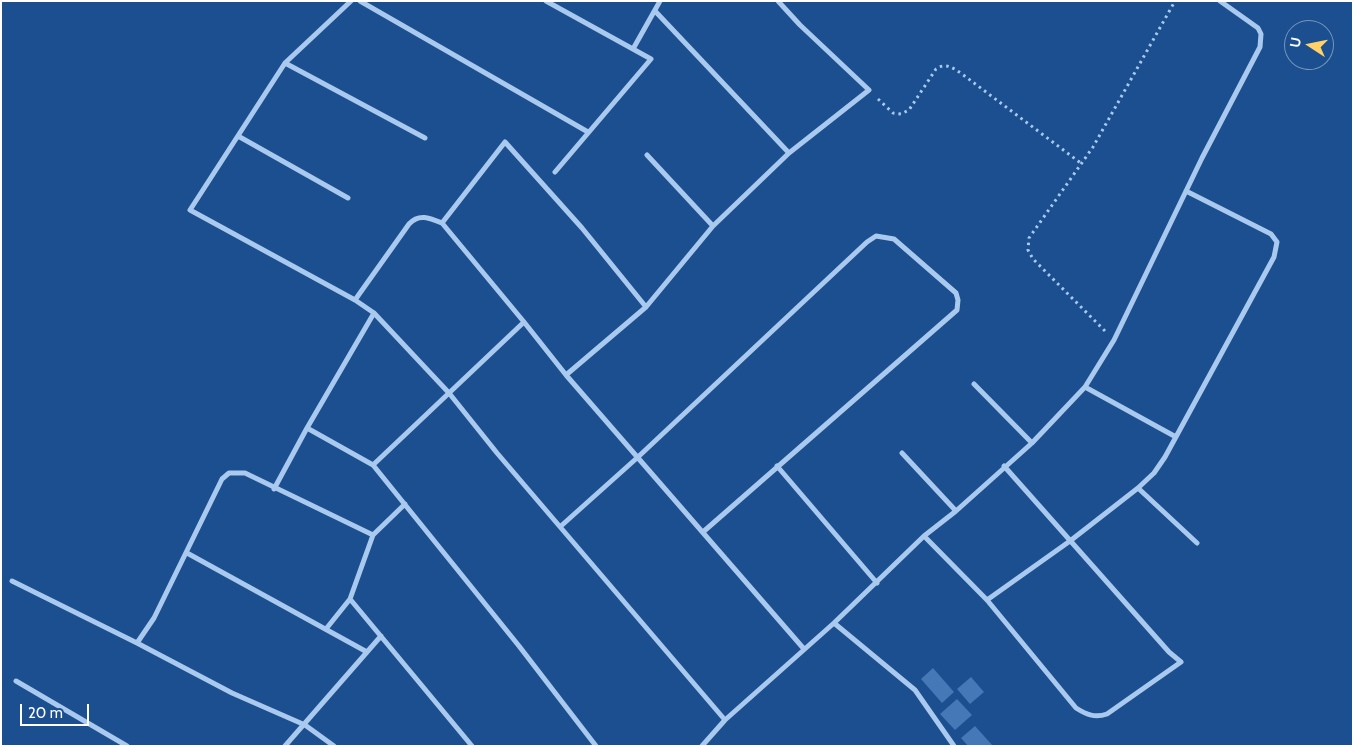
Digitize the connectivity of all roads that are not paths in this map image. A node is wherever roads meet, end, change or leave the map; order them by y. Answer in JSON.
{"nodes":[{"id":1,"x":351,"y":1,"type":"edge"},
{"id":2,"x":360,"y":1,"type":"edge"},
{"id":3,"x":546,"y":1,"type":"edge"},
{"id":4,"x":660,"y":1,"type":"edge"},
{"id":5,"x":778,"y":1,"type":"edge"},
{"id":6,"x":1220,"y":1,"type":"edge"},
{"id":7,"x":655,"y":11,"type":"junction"},
{"id":8,"x":633,"y":49,"type":"junction"},
{"id":9,"x":285,"y":63,"type":"junction"},
{"id":10,"x":588,"y":132,"type":"junction"},
{"id":11,"x":238,"y":136,"type":"junction"},
{"id":12,"x":425,"y":138,"type":"dead end"},
{"id":13,"x":789,"y":153,"type":"junction"},
{"id":14,"x":647,"y":155,"type":"dead end"},
{"id":15,"x":555,"y":172,"type":"dead end"},
{"id":16,"x":1186,"y":191,"type":"junction"},
{"id":17,"x":348,"y":198,"type":"dead end"},
{"id":18,"x":442,"y":223,"type":"junction"},
{"id":19,"x":713,"y":226,"type":"junction"},
{"id":20,"x":355,"y":300,"type":"junction"},
{"id":21,"x":646,"y":307,"type":"junction"},
{"id":22,"x":374,"y":313,"type":"junction"},
{"id":23,"x":524,"y":322,"type":"junction"},
{"id":24,"x":566,"y":375,"type":"junction"},
{"id":25,"x":974,"y":384,"type":"dead end"},
{"id":26,"x":1085,"y":387,"type":"junction"},
{"id":27,"x":449,"y":393,"type":"junction"},
{"id":28,"x":307,"y":428,"type":"junction"},
{"id":29,"x":1176,"y":437,"type":"junction"},
{"id":30,"x":1032,"y":443,"type":"junction"},
{"id":31,"x":902,"y":454,"type":"dead end"},
{"id":32,"x":638,"y":458,"type":"junction"},
{"id":33,"x":373,"y":465,"type":"junction"},
{"id":34,"x":777,"y":466,"type":"junction"},
{"id":35,"x":1004,"y":466,"type":"junction"},
{"id":36,"x":1138,"y":488,"type":"junction"},
{"id":37,"x":274,"y":489,"type":"junction"},
{"id":38,"x":405,"y":504,"type":"junction"},
{"id":39,"x":956,"y":511,"type":"junction"},
{"id":40,"x":561,"y":526,"type":"junction"},
{"id":41,"x":703,"y":532,"type":"junction"},
{"id":42,"x":373,"y":535,"type":"junction"},
{"id":43,"x":924,"y":536,"type":"junction"},
{"id":44,"x":1070,"y":541,"type":"junction"},
{"id":45,"x":1197,"y":544,"type":"dead end"},
{"id":46,"x":187,"y":553,"type":"junction"},
{"id":47,"x":12,"y":581,"type":"dead end"},
{"id":48,"x":877,"y":583,"type":"junction"},
{"id":49,"x":350,"y":599,"type":"junction"},
{"id":50,"x":987,"y":600,"type":"junction"},
{"id":51,"x":834,"y":623,"type":"junction"},
{"id":52,"x":326,"y":629,"type":"junction"},
{"id":53,"x":380,"y":636,"type":"junction"},
{"id":54,"x":136,"y":642,"type":"junction"},
{"id":55,"x":804,"y":648,"type":"junction"},
{"id":56,"x":367,"y":652,"type":"junction"},
{"id":57,"x":16,"y":681,"type":"dead end"},
{"id":58,"x":725,"y":720,"type":"junction"},
{"id":59,"x":305,"y":725,"type":"junction"},
{"id":60,"x":127,"y":746,"type":"edge"},
{"id":61,"x":285,"y":746,"type":"edge"},
{"id":62,"x":334,"y":746,"type":"edge"},
{"id":63,"x":472,"y":746,"type":"edge"},
{"id":64,"x":596,"y":746,"type":"edge"},
{"id":65,"x":702,"y":746,"type":"edge"},
{"id":66,"x":954,"y":746,"type":"edge"}],
"edges":[{"from":1,"to":9,"type":"street"},
{"from":2,"to":10,"type":"street"},
{"from":3,"to":8,"type":"street"},
{"from":4,"to":7,"type":"street"},
{"from":5,"to":13,"type":"street"},
{"from":6,"to":16,"type":"street"},
{"from":7,"to":8,"type":"street"},
{"from":7,"to":13,"type":"street"},
{"from":8,"to":10,"type":"street"},
{"from":9,"to":11,"type":"street"},
{"from":9,"to":12,"type":"street"},
{"from":10,"to":15,"type":"street"},
{"from":11,"to":17,"type":"street"},
{"from":11,"to":20,"type":"street"},
{"from":13,"to":19,"type":"street"},
{"from":14,"to":19,"type":"street"},
{"from":16,"to":26,"type":"street"},
{"from":16,"to":29,"type":"street"},
{"from":18,"to":20,"type":"street"},
{"from":18,"to":21,"type":"street"},
{"from":18,"to":23,"type":"street"},
{"from":19,"to":21,"type":"street"},
{"from":20,"to":22,"type":"street"},
{"from":21,"to":24,"type":"street"},
{"from":22,"to":27,"type":"street"},
{"from":22,"to":28,"type":"street"},
{"from":23,"to":24,"type":"street"},
{"from":23,"to":27,"type":"street"},
{"from":24,"to":32,"type":"street"},
{"from":25,"to":30,"type":"street"},
{"from":26,"to":29,"type":"street"},
{"from":26,"to":30,"type":"street"},
{"from":27,"to":33,"type":"street"},
{"from":27,"to":40,"type":"street"},
{"from":28,"to":33,"type":"street"},
{"from":28,"to":37,"type":"street"},
{"from":29,"to":36,"type":"street"},
{"from":30,"to":35,"type":"street"},
{"from":31,"to":39,"type":"street"},
{"from":32,"to":34,"type":"street"},
{"from":32,"to":40,"type":"street"},
{"from":32,"to":41,"type":"street"},
{"from":33,"to":38,"type":"street"},
{"from":34,"to":41,"type":"street"},
{"from":34,"to":48,"type":"street"},
{"from":35,"to":39,"type":"street"},
{"from":35,"to":44,"type":"street"},
{"from":36,"to":44,"type":"street"},
{"from":36,"to":45,"type":"street"},
{"from":37,"to":42,"type":"street"},
{"from":37,"to":46,"type":"street"},
{"from":38,"to":42,"type":"street"},
{"from":38,"to":64,"type":"street"},
{"from":39,"to":43,"type":"street"},
{"from":40,"to":58,"type":"street"},
{"from":41,"to":55,"type":"street"},
{"from":42,"to":49,"type":"street"},
{"from":43,"to":48,"type":"street"},
{"from":43,"to":50,"type":"street"},
{"from":44,"to":50,"type":"street"},
{"from":44,"to":50,"type":"street"},
{"from":46,"to":52,"type":"street"},
{"from":46,"to":54,"type":"street"},
{"from":47,"to":54,"type":"street"},
{"from":48,"to":51,"type":"street"},
{"from":49,"to":52,"type":"street"},
{"from":49,"to":53,"type":"street"},
{"from":51,"to":55,"type":"street"},
{"from":51,"to":66,"type":"street"},
{"from":52,"to":56,"type":"street"},
{"from":53,"to":56,"type":"street"},
{"from":53,"to":63,"type":"street"},
{"from":54,"to":59,"type":"street"},
{"from":55,"to":58,"type":"street"},
{"from":56,"to":59,"type":"street"},
{"from":57,"to":60,"type":"street"},
{"from":58,"to":65,"type":"street"},
{"from":59,"to":61,"type":"street"},
{"from":59,"to":62,"type":"street"}]}
